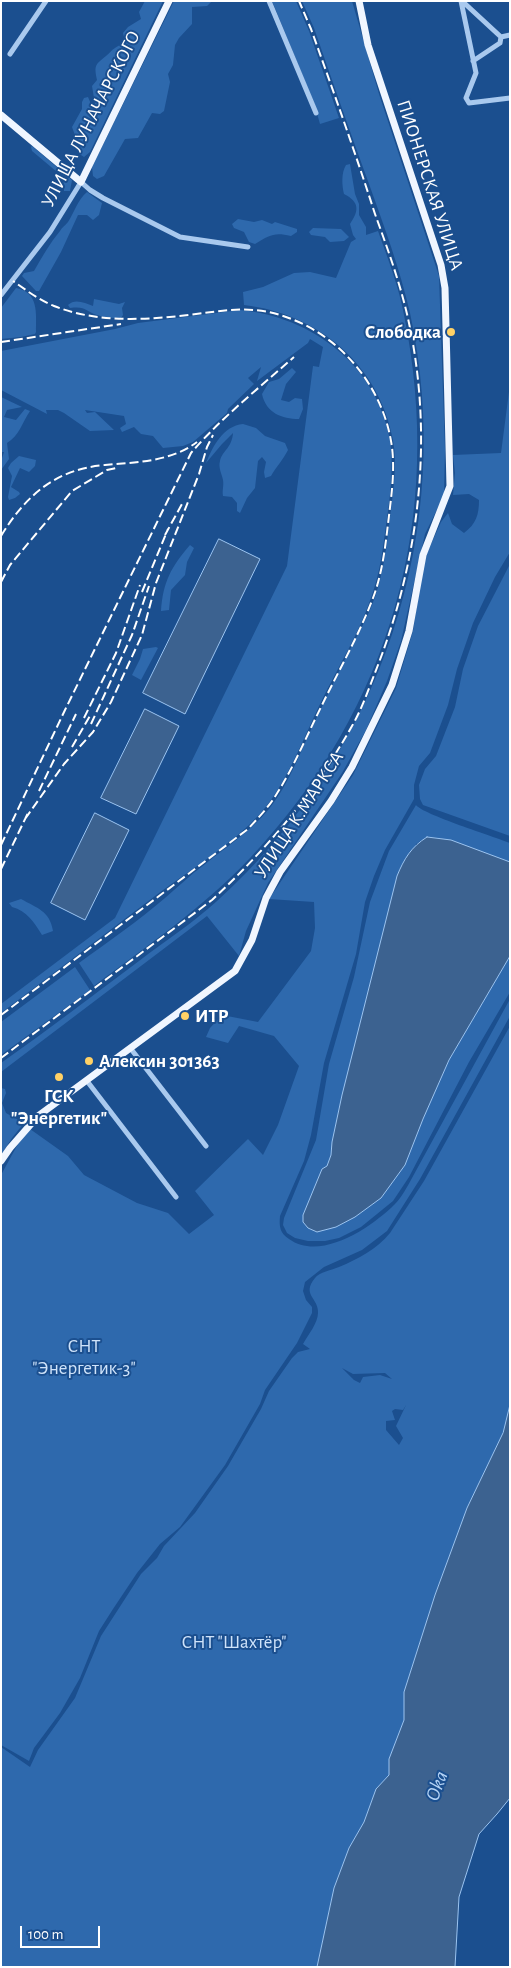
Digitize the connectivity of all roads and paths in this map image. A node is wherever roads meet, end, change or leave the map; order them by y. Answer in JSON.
{"nodes":[{"id":1,"x":46,"y":1,"type":"edge"},
{"id":2,"x":169,"y":1,"type":"edge"},
{"id":3,"x":269,"y":1,"type":"edge"},
{"id":4,"x":359,"y":1,"type":"edge"},
{"id":5,"x":461,"y":1,"type":"edge"},
{"id":6,"x":510,"y":35,"type":"edge"},
{"id":7,"x":502,"y":37,"type":"junction"},
{"id":8,"x":10,"y":54,"type":"dead end"},
{"id":9,"x":473,"y":62,"type":"junction"},
{"id":10,"x":510,"y":98,"type":"edge"},
{"id":11,"x":316,"y":113,"type":"dead end"},
{"id":12,"x":1,"y":115,"type":"edge"},
{"id":13,"x":80,"y":182,"type":"junction"},
{"id":14,"x":248,"y":247,"type":"dead end"},
{"id":15,"x":1,"y":296,"type":"edge"},
{"id":16,"x":451,"y":473,"type":"joint"},
{"id":17,"x":131,"y":1049,"type":"junction"},
{"id":18,"x":87,"y":1081,"type":"junction"},
{"id":19,"x":206,"y":1146,"type":"dead end"},
{"id":20,"x":1,"y":1161,"type":"edge"},
{"id":21,"x":176,"y":1197,"type":"dead end"}],
"edges":[{"from":1,"to":8,"type":"street"},
{"from":2,"to":13,"type":"main road","name":"УЛИЦА ЛУНАЧАРСКОГО"},
{"from":3,"to":11,"type":"street"},
{"from":4,"to":16,"type":"main road","name":"ПИОНЕРСКАЯ УЛИЦА"},
{"from":5,"to":7,"type":"street"},
{"from":5,"to":9,"type":"street"},
{"from":6,"to":7,"type":"street"},
{"from":7,"to":9,"type":"street"},
{"from":9,"to":10,"type":"street"},
{"from":12,"to":13,"type":"main road"},
{"from":13,"to":14,"type":"street"},
{"from":13,"to":15,"type":"street","name":"УЛИЦА ЛУНАЧАРСКОГО"},
{"from":16,"to":17,"type":"main road","name":"УЛИЦА К.МАРКСА"},
{"from":17,"to":18,"type":"main road","name":"УЛИЦА К.МАРКСА"},
{"from":17,"to":19,"type":"street"},
{"from":18,"to":20,"type":"main road","name":"УЛИЦА К.МАРКСА"},
{"from":18,"to":21,"type":"street"}]}
